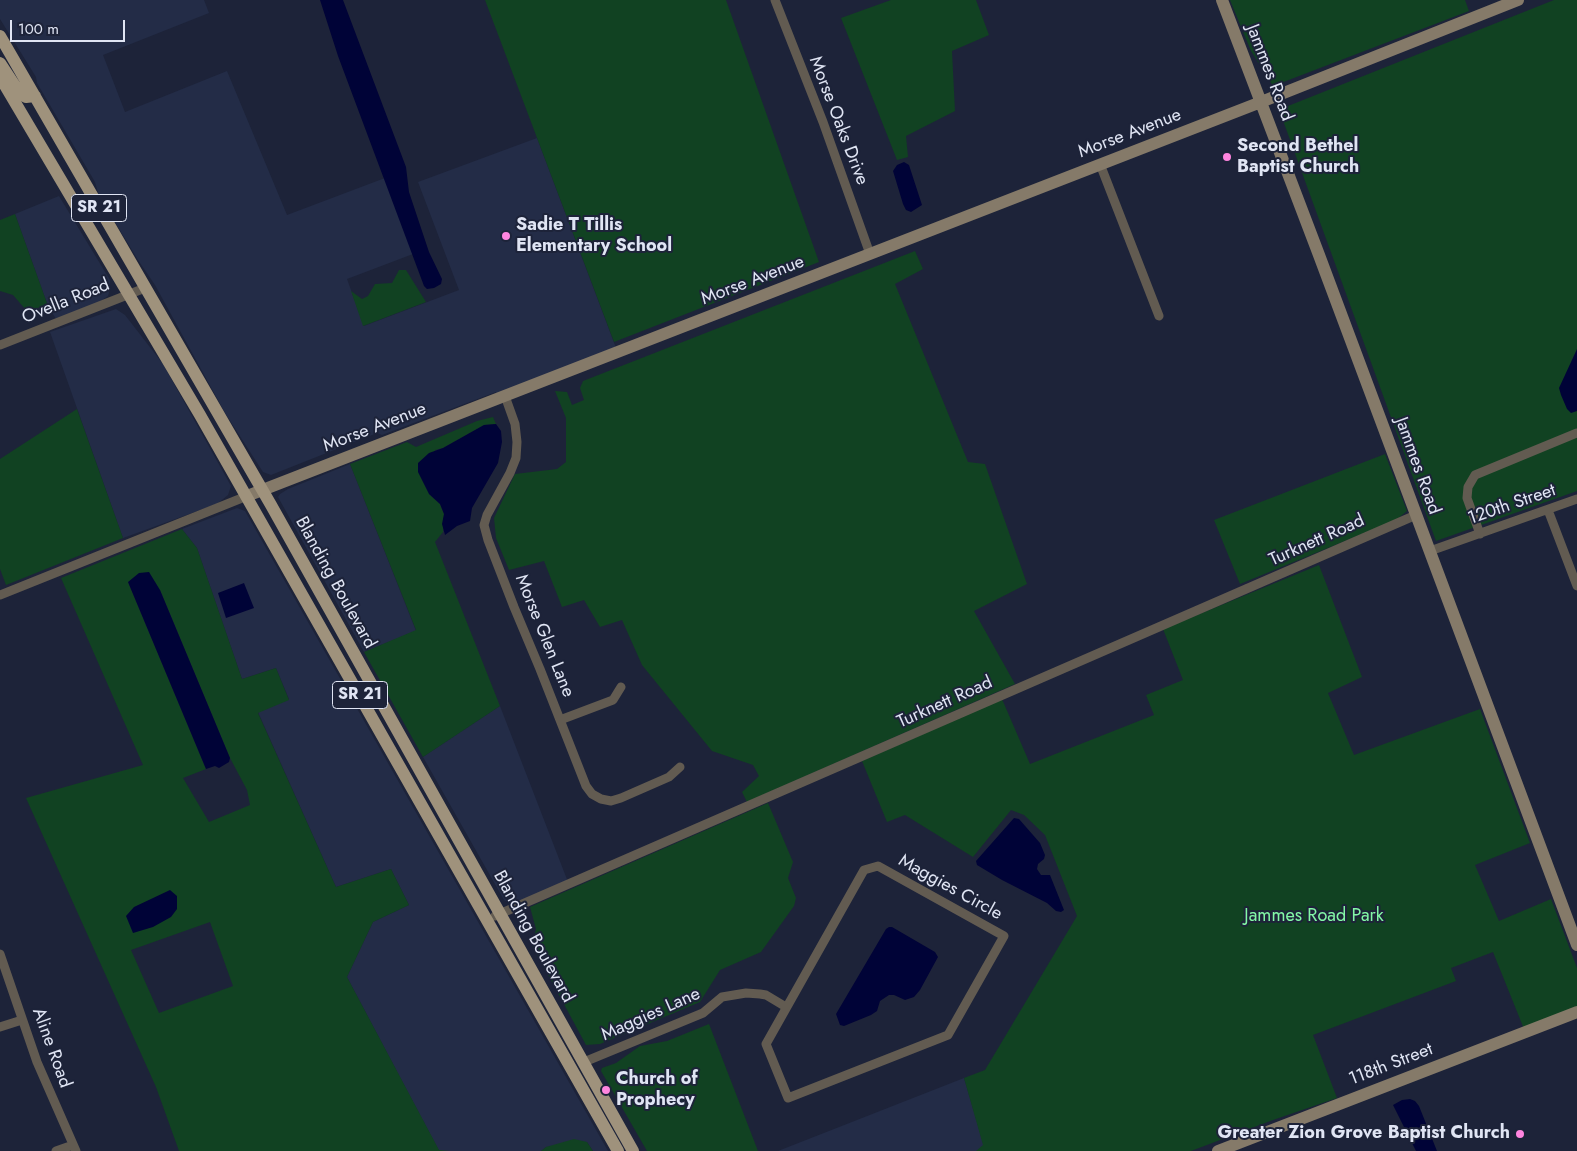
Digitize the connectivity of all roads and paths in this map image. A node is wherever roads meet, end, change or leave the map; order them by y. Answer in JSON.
{"nodes":[{"id":1,"x":775,"y":0,"type":"edge"},
{"id":2,"x":1222,"y":0,"type":"edge"},
{"id":3,"x":1511,"y":1,"type":"edge"},
{"id":4,"x":0,"y":36,"type":"edge"},
{"id":5,"x":0,"y":63,"type":"edge"},
{"id":6,"x":0,"y":77,"type":"edge"},
{"id":7,"x":35,"y":96,"type":"junction"},
{"id":8,"x":1261,"y":102,"type":"junction"},
{"id":9,"x":1100,"y":164,"type":"junction"},
{"id":10,"x":870,"y":254,"type":"junction"},
{"id":11,"x":145,"y":288,"type":"junction"},
{"id":12,"x":128,"y":294,"type":"junction"},
{"id":13,"x":1159,"y":316,"type":"dead end"},
{"id":14,"x":0,"y":345,"type":"edge"},
{"id":15,"x":188,"y":394,"type":"junction"},
{"id":16,"x":505,"y":396,"type":"junction"},
{"id":17,"x":220,"y":415,"type":"junction"},
{"id":18,"x":1577,"y":433,"type":"edge"},
{"id":19,"x":262,"y":490,"type":"junction"},
{"id":20,"x":247,"y":496,"type":"junction"},
{"id":21,"x":1577,"y":500,"type":"edge"},
{"id":22,"x":1548,"y":510,"type":"junction"},
{"id":23,"x":1416,"y":515,"type":"junction"},
{"id":24,"x":1480,"y":534,"type":"junction"},
{"id":25,"x":1430,"y":552,"type":"junction"},
{"id":26,"x":1577,"y":586,"type":"edge"},
{"id":27,"x":0,"y":595,"type":"edge"},
{"id":28,"x":342,"y":630,"type":"junction"},
{"id":29,"x":327,"y":638,"type":"junction"},
{"id":30,"x":621,"y":687,"type":"dead end"},
{"id":31,"x":560,"y":720,"type":"junction"},
{"id":32,"x":680,"y":767,"type":"dead end"},
{"id":33,"x":422,"y":772,"type":"junction"},
{"id":34,"x":408,"y":780,"type":"junction"},
{"id":35,"x":500,"y":915,"type":"junction"},
{"id":36,"x":487,"y":919,"type":"junction"},
{"id":37,"x":1577,"y":945,"type":"edge"},
{"id":38,"x":0,"y":954,"type":"edge"},
{"id":39,"x":786,"y":1007,"type":"junction"},
{"id":40,"x":1577,"y":1012,"type":"edge"},
{"id":41,"x":22,"y":1020,"type":"junction"},
{"id":42,"x":0,"y":1027,"type":"edge"},
{"id":43,"x":552,"y":1035,"type":"junction"},
{"id":44,"x":584,"y":1062,"type":"junction"},
{"id":45,"x":568,"y":1064,"type":"junction"},
{"id":46,"x":599,"y":1090,"type":"junction"},
{"id":47,"x":74,"y":1148,"type":"edge"},
{"id":48,"x":56,"y":1151,"type":"edge"},
{"id":49,"x":618,"y":1151,"type":"edge"},
{"id":50,"x":633,"y":1151,"type":"edge"},
{"id":51,"x":1218,"y":1151,"type":"edge"}],
"edges":[{"from":1,"to":10,"type":"street","name":"Morse Oaks Drive"},
{"from":2,"to":8,"type":"street","name":"Jammes Road"},
{"from":3,"to":8,"type":"street","name":"Morse Avenue"},
{"from":4,"to":7,"type":"main road","name":"Blanding Boulevard","number":"SR 21"},
{"from":5,"to":7,"type":"main road"},
{"from":6,"to":12,"type":"main road","name":"Blanding Boulevard","number":"SR 21"},
{"from":7,"to":11,"type":"main road","name":"Blanding Boulevard","number":"SR 21"},
{"from":8,"to":9,"type":"street","name":"Morse Avenue"},
{"from":8,"to":23,"type":"street","name":"Jammes Road"},
{"from":9,"to":10,"type":"street","name":"Morse Avenue"},
{"from":9,"to":13,"type":"street"},
{"from":10,"to":16,"type":"street","name":"Morse Avenue"},
{"from":11,"to":12,"type":"street","name":"Ovella Road"},
{"from":11,"to":17,"type":"main road","name":"Blanding Boulevard","number":"SR 21"},
{"from":12,"to":14,"type":"street","name":"Ovella Road"},
{"from":12,"to":15,"type":"main road","name":"Blanding Boulevard","number":"SR 21"},
{"from":15,"to":17,"type":"main road"},
{"from":15,"to":20,"type":"main road","name":"Blanding Boulevard","number":"SR 21"},
{"from":16,"to":19,"type":"street","name":"Morse Avenue"},
{"from":16,"to":31,"type":"street","name":"Morse Glen Lane"},
{"from":17,"to":19,"type":"main road","name":"Blanding Boulevard","number":"SR 21"},
{"from":18,"to":24,"type":"street"},
{"from":19,"to":20,"type":"street","name":"Morse Avenue"},
{"from":19,"to":28,"type":"main road","name":"Blanding Boulevard","number":"SR 21"},
{"from":20,"to":27,"type":"street","name":"Morse Avenue"},
{"from":20,"to":29,"type":"main road","name":"Blanding Boulevard","number":"SR 21"},
{"from":21,"to":22,"type":"street","name":"120th Street"},
{"from":22,"to":24,"type":"street","name":"120th Street"},
{"from":22,"to":26,"type":"street"},
{"from":23,"to":25,"type":"street","name":"Jammes Road"},
{"from":23,"to":35,"type":"street","name":"Turknett Road"},
{"from":24,"to":25,"type":"street","name":"120th Street"},
{"from":25,"to":37,"type":"street","name":"Jammes Road"},
{"from":28,"to":29,"type":"main road"},
{"from":28,"to":33,"type":"main road","name":"Blanding Boulevard","number":"SR 21"},
{"from":29,"to":34,"type":"main road","name":"Blanding Boulevard","number":"SR 21"},
{"from":30,"to":31,"type":"street"},
{"from":31,"to":32,"type":"street","name":"Morse Glen Lane"},
{"from":33,"to":34,"type":"main road"},
{"from":33,"to":35,"type":"main road","name":"Blanding Boulevard","number":"SR 21"},
{"from":34,"to":36,"type":"main road","name":"Blanding Boulevard","number":"SR 21"},
{"from":35,"to":36,"type":"street","name":"Turknett Road"},
{"from":35,"to":44,"type":"main road","name":"Blanding Boulevard","number":"SR 21"},
{"from":36,"to":43,"type":"main road","name":"Blanding Boulevard","number":"SR 21"},
{"from":38,"to":41,"type":"street","name":"Aline Road"},
{"from":39,"to":39,"type":"street","name":"Maggies Circle"},
{"from":39,"to":44,"type":"street","name":"Maggies Lane"},
{"from":40,"to":51,"type":"street","name":"118th Street"},
{"from":41,"to":42,"type":"street"},
{"from":41,"to":47,"type":"street","name":"Aline Road"},
{"from":43,"to":44,"type":"main road"},
{"from":43,"to":45,"type":"main road","name":"Blanding Boulevard","number":"SR 21"},
{"from":44,"to":46,"type":"main road","name":"Blanding Boulevard","number":"SR 21"},
{"from":45,"to":46,"type":"main road"},
{"from":45,"to":49,"type":"main road","name":"Blanding Boulevard","number":"SR 21"},
{"from":46,"to":50,"type":"main road","name":"Blanding Boulevard","number":"SR 21"},
{"from":47,"to":48,"type":"street"}]}
